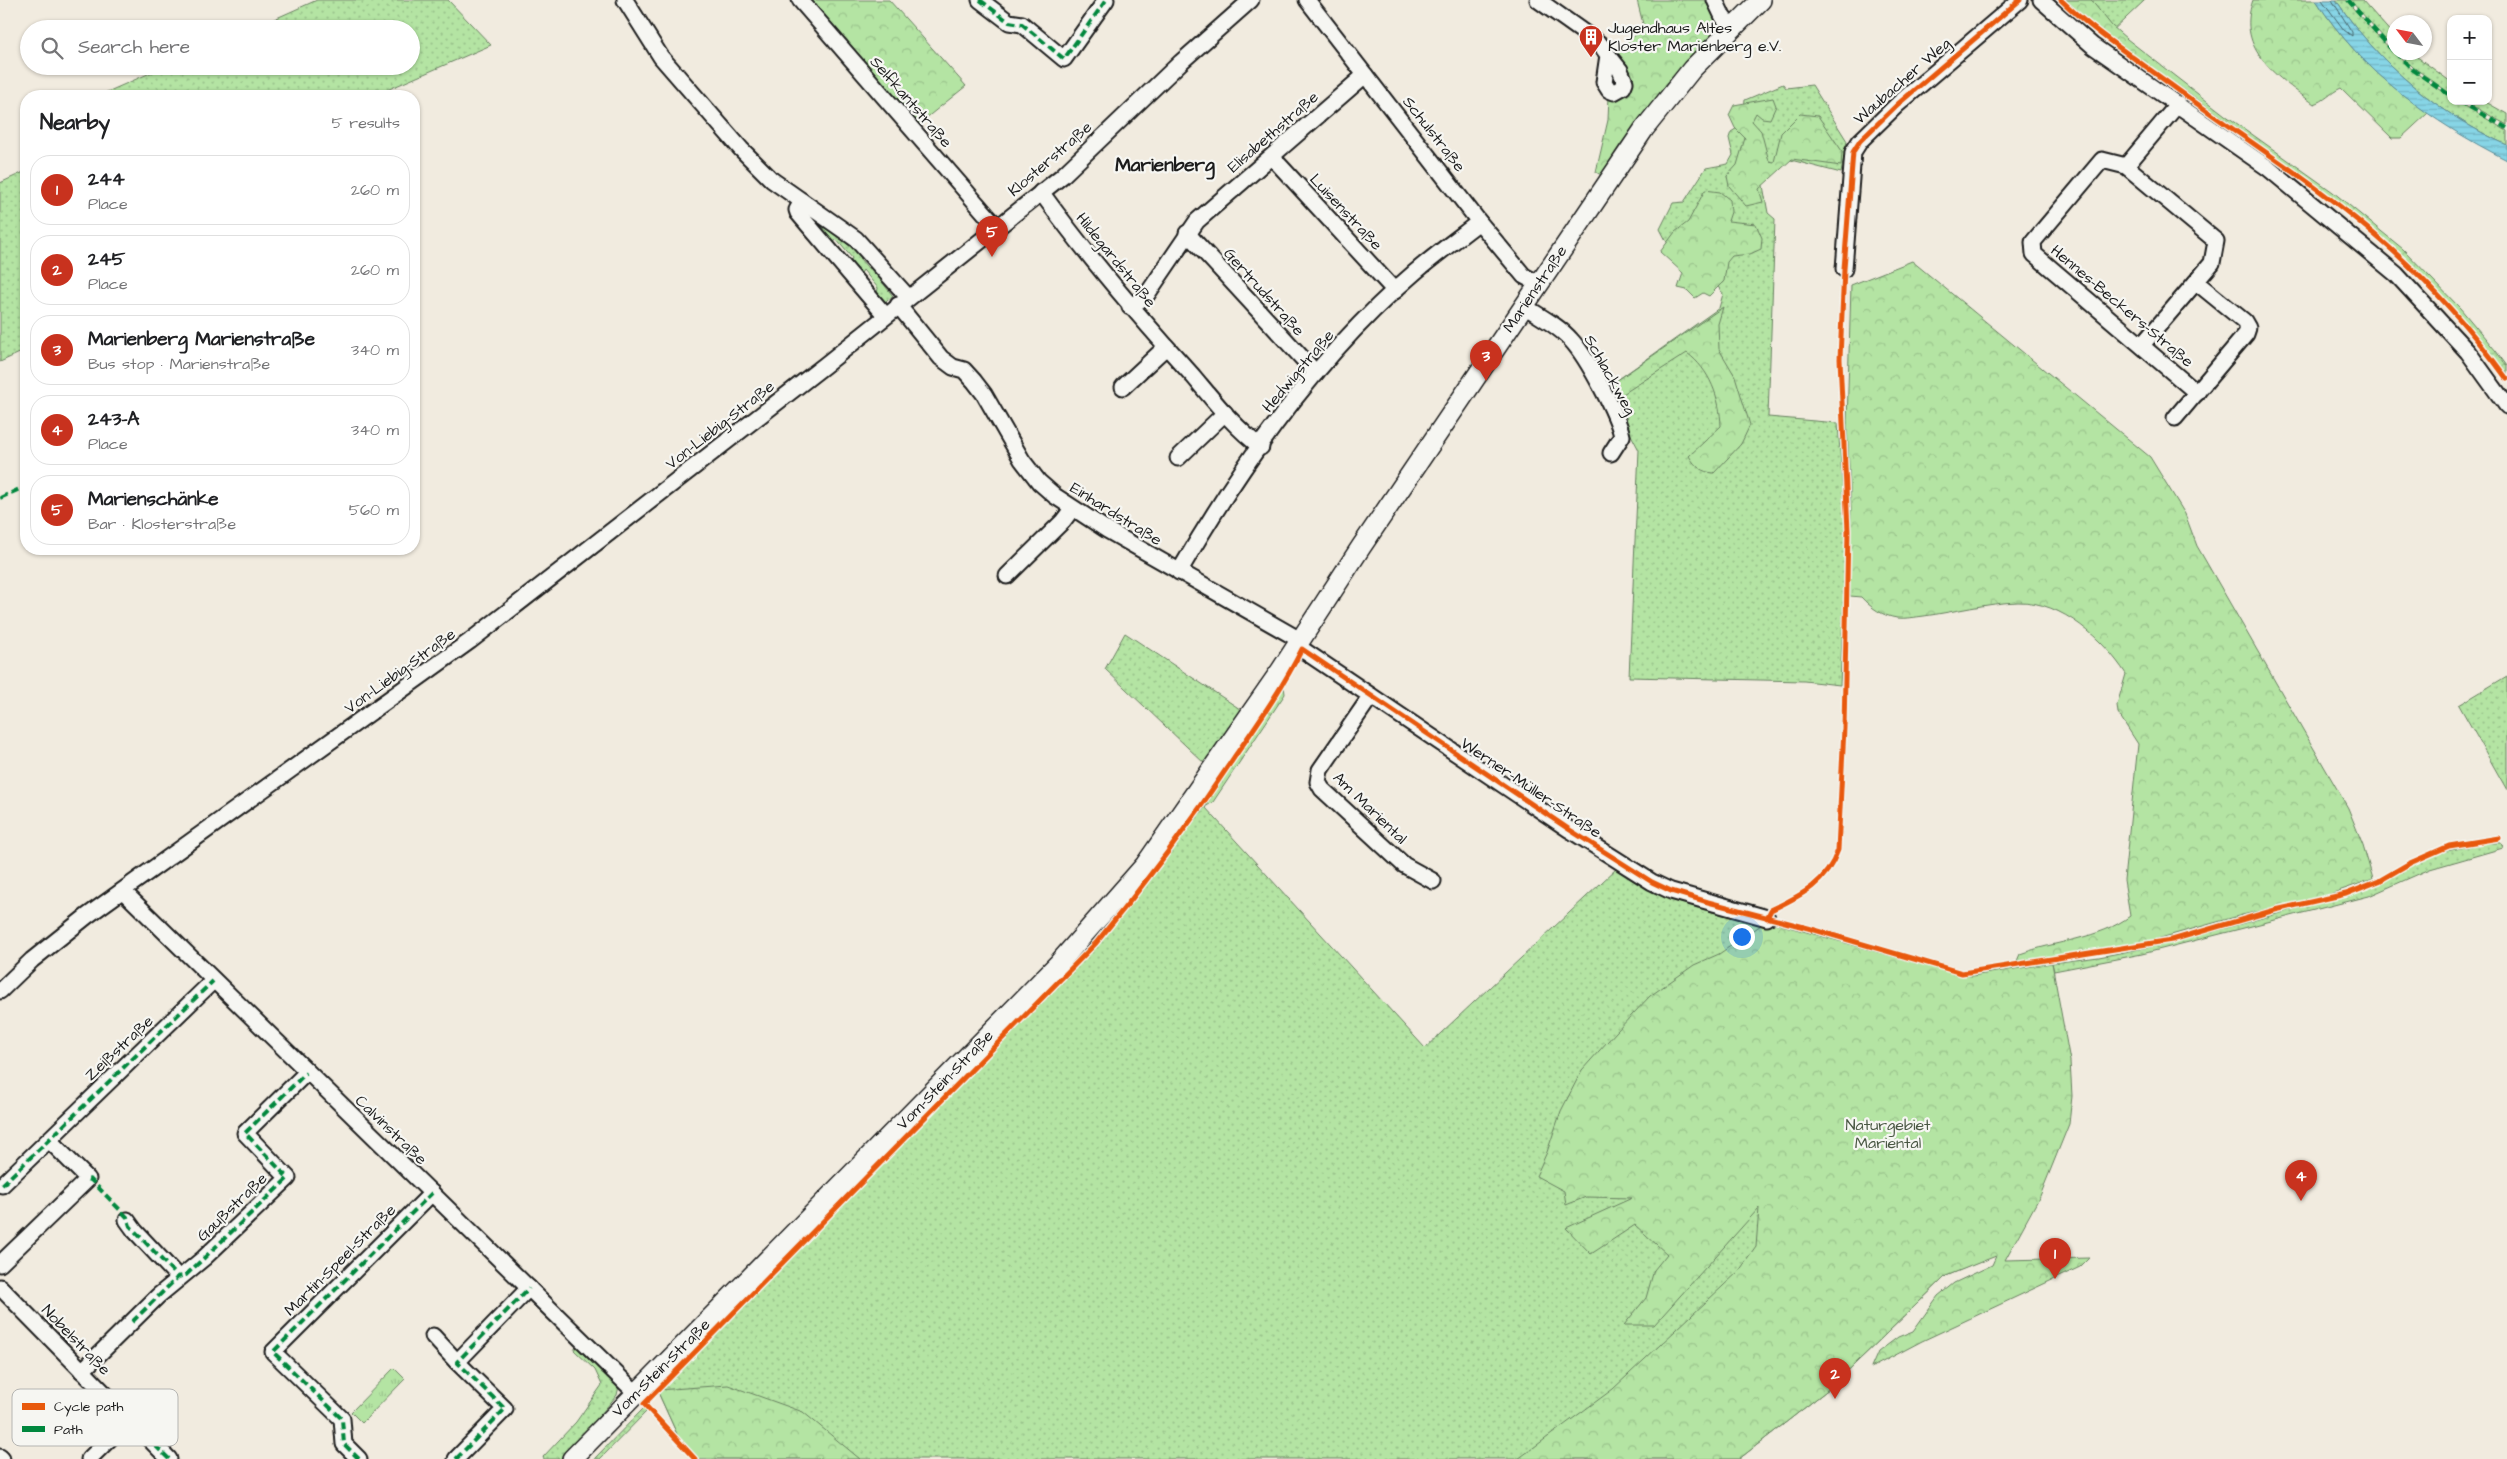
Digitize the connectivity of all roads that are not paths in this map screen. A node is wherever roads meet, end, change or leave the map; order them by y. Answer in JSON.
{"nodes":[{"id":1,"x":625,"y":0,"type":"edge"},
{"id":2,"x":800,"y":0,"type":"edge"},
{"id":3,"x":980,"y":0,"type":"edge"},
{"id":4,"x":1106,"y":0,"type":"edge"},
{"id":5,"x":1251,"y":0,"type":"edge"},
{"id":6,"x":1307,"y":0,"type":"edge"},
{"id":7,"x":1538,"y":0,"type":"edge"},
{"id":8,"x":1715,"y":0,"type":"edge"},
{"id":9,"x":1761,"y":0,"type":"edge"},
{"id":10,"x":2020,"y":0,"type":"edge"},
{"id":11,"x":2041,"y":0,"type":"edge"},
{"id":12,"x":1733,"y":29,"type":"junction"},
{"id":13,"x":1608,"y":55,"type":"dead end"},
{"id":14,"x":1365,"y":75,"type":"junction"},
{"id":15,"x":2178,"y":104,"type":"junction"},
{"id":16,"x":1272,"y":157,"type":"junction"},
{"id":17,"x":2126,"y":166,"type":"junction"},
{"id":18,"x":1041,"y":192,"type":"junction"},
{"id":19,"x":802,"y":201,"type":"junction"},
{"id":20,"x":1479,"y":222,"type":"junction"},
{"id":21,"x":996,"y":227,"type":"junction"},
{"id":22,"x":1187,"y":233,"type":"junction"},
{"id":23,"x":1844,"y":269,"type":"dead end"},
{"id":24,"x":2196,"y":282,"type":"junction"},
{"id":25,"x":1539,"y":284,"type":"junction"},
{"id":26,"x":1395,"y":291,"type":"junction"},
{"id":27,"x":903,"y":301,"type":"junction"},
{"id":28,"x":1524,"y":306,"type":"junction"},
{"id":29,"x":1130,"y":307,"type":"junction"},
{"id":30,"x":885,"y":315,"type":"junction"},
{"id":31,"x":2142,"y":345,"type":"junction"},
{"id":32,"x":1166,"y":348,"type":"junction"},
{"id":33,"x":815,"y":372,"type":"joint"},
{"id":34,"x":1316,"y":373,"type":"junction"},
{"id":35,"x":1123,"y":386,"type":"dead end"},
{"id":36,"x":2197,"y":393,"type":"junction"},
{"id":37,"x":2507,"y":406,"type":"edge"},
{"id":38,"x":1225,"y":413,"type":"junction"},
{"id":39,"x":2175,"y":418,"type":"dead end"},
{"id":40,"x":1261,"y":447,"type":"junction"},
{"id":41,"x":1611,"y":453,"type":"dead end"},
{"id":42,"x":1178,"y":458,"type":"dead end"},
{"id":43,"x":1072,"y":509,"type":"junction"},
{"id":44,"x":1179,"y":572,"type":"junction"},
{"id":45,"x":1007,"y":576,"type":"dead end"},
{"id":46,"x":1298,"y":643,"type":"junction"},
{"id":47,"x":1281,"y":670,"type":"joint"},
{"id":48,"x":1371,"y":696,"type":"junction"},
{"id":49,"x":1433,"y":881,"type":"dead end"},
{"id":50,"x":123,"y":891,"type":"junction"},
{"id":51,"x":1767,"y":918,"type":"dead end"},
{"id":52,"x":213,"y":981,"type":"junction"},
{"id":53,"x":0,"y":991,"type":"edge"},
{"id":54,"x":306,"y":1072,"type":"junction"},
{"id":55,"x":48,"y":1140,"type":"junction"},
{"id":56,"x":2,"y":1185,"type":"dead end"},
{"id":57,"x":432,"y":1193,"type":"junction"},
{"id":58,"x":128,"y":1220,"type":"dead end"},
{"id":59,"x":0,"y":1264,"type":"edge"},
{"id":60,"x":178,"y":1278,"type":"junction"},
{"id":61,"x":0,"y":1287,"type":"edge"},
{"id":62,"x":529,"y":1288,"type":"junction"},
{"id":63,"x":433,"y":1336,"type":"dead end"},
{"id":64,"x":457,"y":1362,"type":"junction"},
{"id":65,"x":82,"y":1371,"type":"junction"},
{"id":66,"x":99,"y":1389,"type":"edge"},
{"id":67,"x":636,"y":1392,"type":"junction"},
{"id":68,"x":103,"y":1446,"type":"edge"},
{"id":69,"x":156,"y":1446,"type":"edge"},
{"id":70,"x":90,"y":1459,"type":"edge"},
{"id":71,"x":169,"y":1459,"type":"edge"},
{"id":72,"x":359,"y":1459,"type":"edge"},
{"id":73,"x":456,"y":1459,"type":"edge"},
{"id":74,"x":572,"y":1459,"type":"edge"}],
"edges":[{"from":1,"to":19,"type":"street","name":"Einhardstraße"},
{"from":2,"to":21,"type":"street","name":"Selfkantstraße"},
{"from":3,"to":4,"type":"street"},
{"from":5,"to":18,"type":"street","name":"Klosterstraße"},
{"from":6,"to":14,"type":"street","name":"Schulstraße"},
{"from":7,"to":13,"type":"street"},
{"from":8,"to":12,"type":"street"},
{"from":9,"to":12,"type":"main road","name":"Marienstraße"},
{"from":10,"to":23,"type":"street","name":"Waubacher Weg"},
{"from":11,"to":15,"type":"street"},
{"from":12,"to":25,"type":"main road","name":"Marienstraße"},
{"from":14,"to":16,"type":"street","name":"Elisabethstraße"},
{"from":14,"to":20,"type":"street","name":"Schulstraße"},
{"from":15,"to":17,"type":"street"},
{"from":15,"to":37,"type":"street"},
{"from":16,"to":22,"type":"street","name":"Elisabethstraße"},
{"from":16,"to":26,"type":"street","name":"Luisenstraße"},
{"from":17,"to":24,"type":"street"},
{"from":17,"to":31,"type":"street","name":"Hennes-Beckers-Straße"},
{"from":18,"to":21,"type":"street","name":"Klosterstraße"},
{"from":18,"to":29,"type":"street","name":"Hildegardstraße"},
{"from":19,"to":27,"type":"street","name":"Einhardstraße"},
{"from":19,"to":30,"type":"street"},
{"from":20,"to":25,"type":"street","name":"Schulstraße"},
{"from":20,"to":26,"type":"street","name":"Hedwigstraße"},
{"from":21,"to":27,"type":"street","name":"Klosterstraße"},
{"from":22,"to":29,"type":"street","name":"Elisabethstraße"},
{"from":22,"to":34,"type":"street","name":"Gertrudstraße"},
{"from":24,"to":31,"type":"street"},
{"from":24,"to":36,"type":"street"},
{"from":25,"to":28,"type":"main road","name":"Marienstraße"},
{"from":26,"to":34,"type":"street","name":"Hedwigstraße"},
{"from":27,"to":30,"type":"street","name":"Klosterstraße"},
{"from":27,"to":43,"type":"street","name":"Einhardstraße"},
{"from":28,"to":41,"type":"street","name":"Schlackweg"},
{"from":28,"to":46,"type":"main road","name":"Marienstraße"},
{"from":29,"to":32,"type":"street","name":"Hildegardstraße"},
{"from":30,"to":33,"type":"street","name":"Klosterstraße"},
{"from":31,"to":36,"type":"street","name":"Hennes-Beckers-Straße"},
{"from":32,"to":35,"type":"street"},
{"from":32,"to":38,"type":"street","name":"Hildegardstraße"},
{"from":33,"to":50,"type":"street","name":"Von-Liebig-Straße"},
{"from":34,"to":40,"type":"street","name":"Hedwigstraße"},
{"from":36,"to":39,"type":"street"},
{"from":38,"to":40,"type":"street","name":"Hildegardstraße"},
{"from":38,"to":42,"type":"street"},
{"from":40,"to":44,"type":"street","name":"Hedwigstraße"},
{"from":43,"to":44,"type":"street","name":"Einhardstraße"},
{"from":43,"to":45,"type":"street"},
{"from":44,"to":46,"type":"street","name":"Einhardstraße"},
{"from":46,"to":47,"type":"main road","name":"Marienstraße"},
{"from":46,"to":48,"type":"street","name":"Werner-Müller-Straße"},
{"from":47,"to":67,"type":"main road","name":"Vom-Stein-Straße"},
{"from":48,"to":49,"type":"street","name":"Am Mariental"},
{"from":48,"to":51,"type":"street","name":"Werner-Müller-Straße"},
{"from":50,"to":52,"type":"street","name":"Calvinstraße"},
{"from":50,"to":53,"type":"street","name":"Von-Liebig-Straße"},
{"from":52,"to":54,"type":"street","name":"Calvinstraße"},
{"from":52,"to":55,"type":"street","name":"Zeißstraße"},
{"from":54,"to":57,"type":"street","name":"Calvinstraße"},
{"from":54,"to":60,"type":"street","name":"Gaußstraße"},
{"from":55,"to":56,"type":"street","name":"Zeißstraße"},
{"from":55,"to":59,"type":"street"},
{"from":57,"to":62,"type":"street","name":"Calvinstraße"},
{"from":57,"to":72,"type":"street","name":"Martin-Speel-Straße"},
{"from":58,"to":60,"type":"street"},
{"from":60,"to":65,"type":"street","name":"Gaußstraße"},
{"from":61,"to":65,"type":"street","name":"Nobelstraße"},
{"from":62,"to":64,"type":"street"},
{"from":62,"to":67,"type":"street","name":"Calvinstraße"},
{"from":63,"to":64,"type":"street"},
{"from":64,"to":73,"type":"street"},
{"from":65,"to":66,"type":"street","name":"Nobelstraße"},
{"from":67,"to":74,"type":"main road","name":"Vom-Stein-Straße"},
{"from":68,"to":70,"type":"street"},
{"from":69,"to":71,"type":"street","name":"Nobelstraße"}]}
